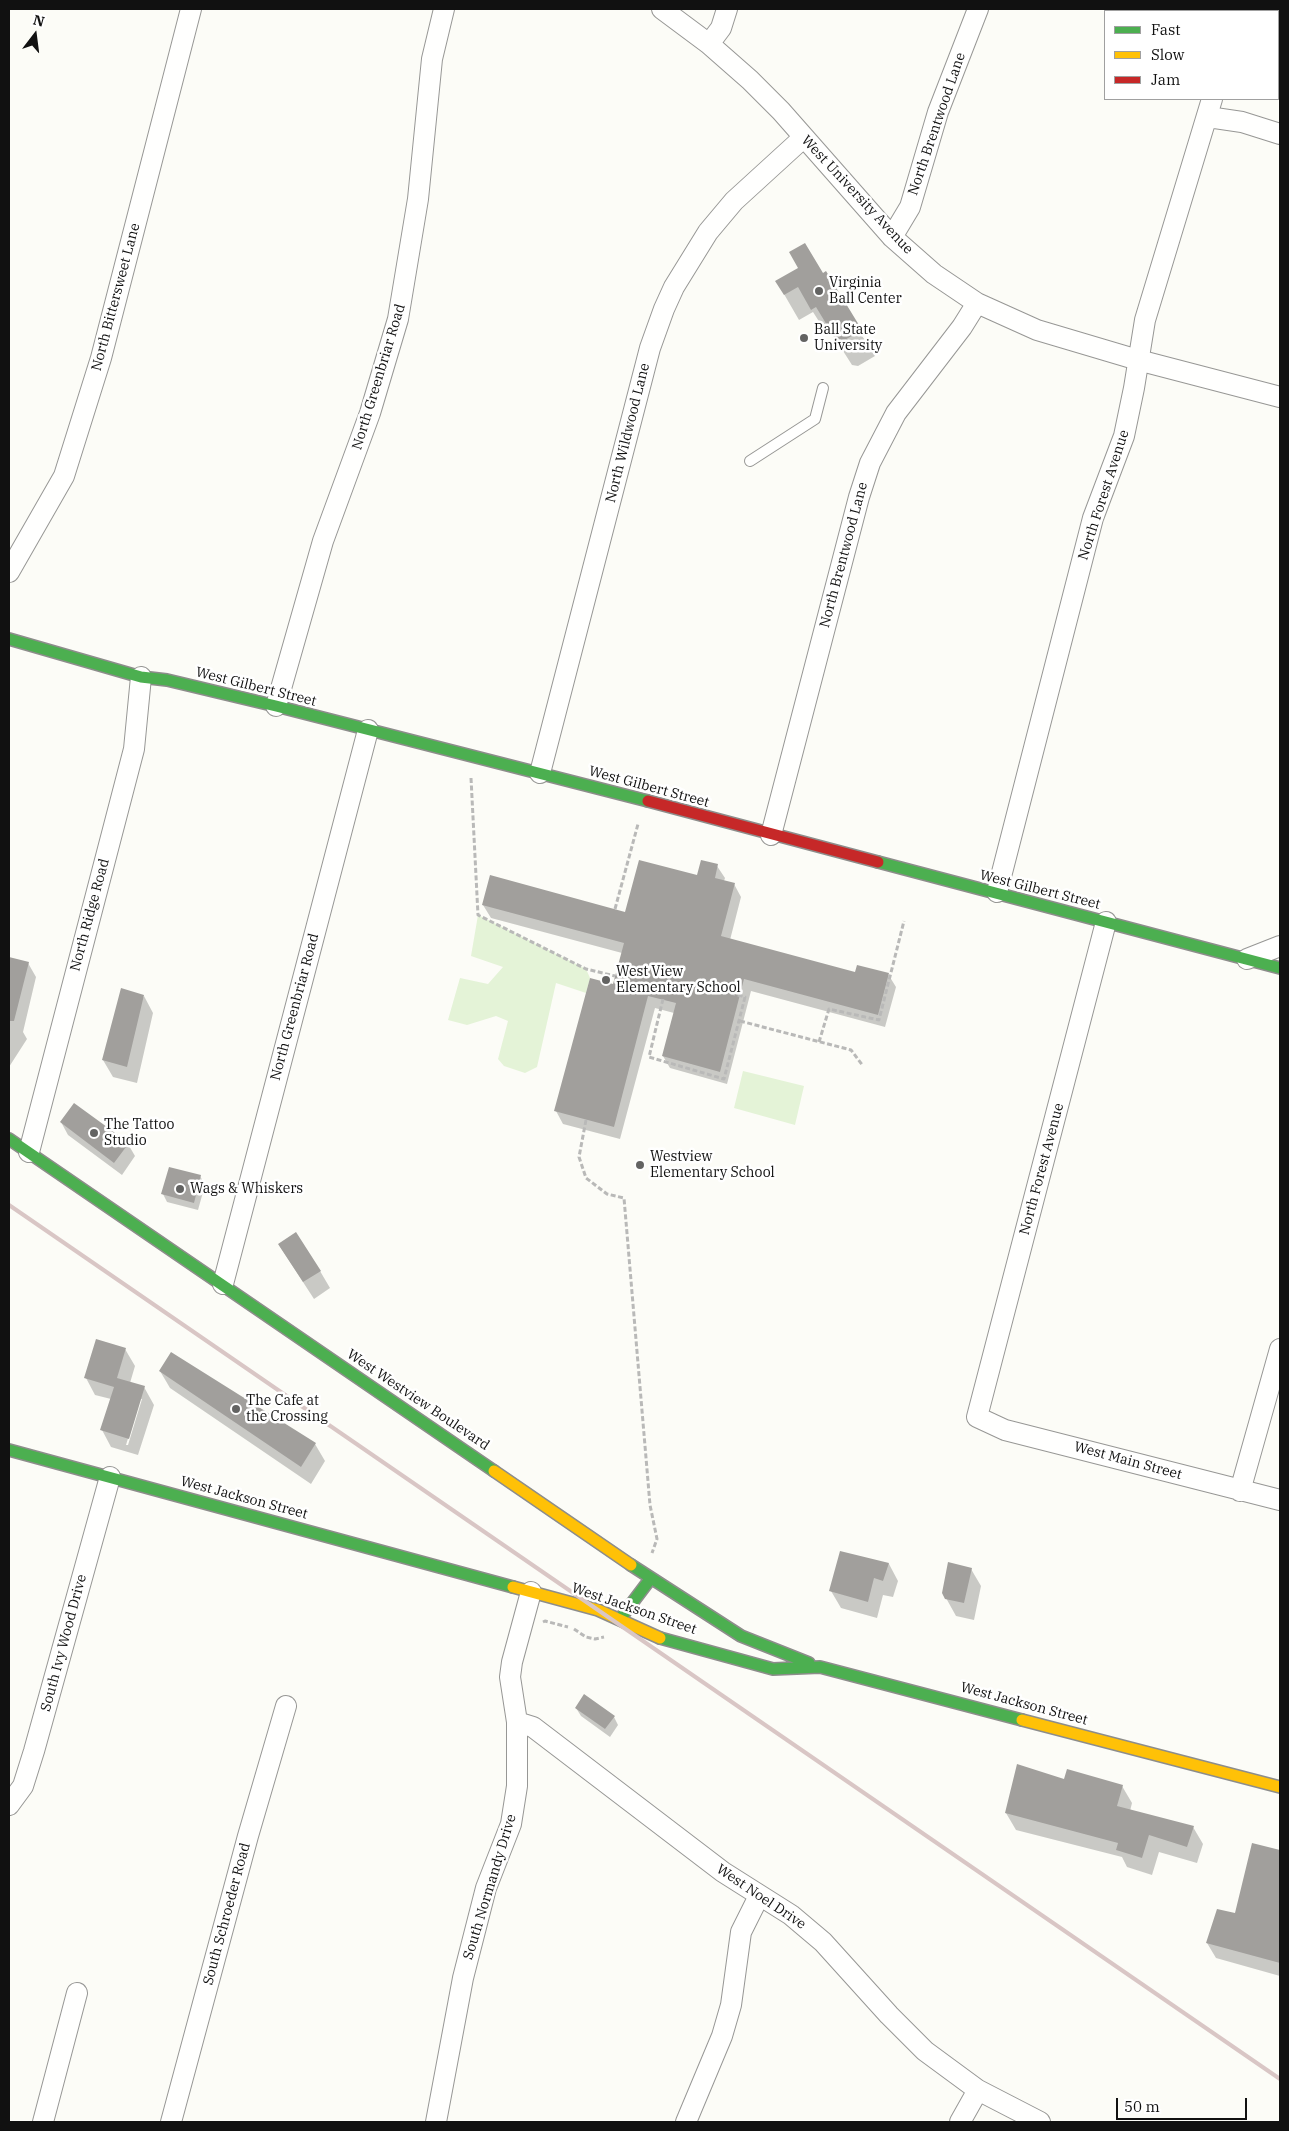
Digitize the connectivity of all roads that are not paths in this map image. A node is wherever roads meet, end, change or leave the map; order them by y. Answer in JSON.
{"nodes":[{"id":1,"x":191,"y":9,"type":"edge"},
{"id":2,"x":444,"y":9,"type":"edge"},
{"id":3,"x":662,"y":9,"type":"edge"},
{"id":4,"x":727,"y":9,"type":"edge"},
{"id":5,"x":978,"y":9,"type":"edge"},
{"id":6,"x":709,"y":44,"type":"junction"},
{"id":7,"x":1210,"y":108,"type":"edge"},
{"id":8,"x":1280,"y":134,"type":"edge"},
{"id":9,"x":803,"y":138,"type":"junction"},
{"id":10,"x":892,"y":237,"type":"junction"},
{"id":11,"x":977,"y":303,"type":"junction"},
{"id":12,"x":1138,"y":360,"type":"junction"},
{"id":13,"x":823,"y":388,"type":"dead end"},
{"id":14,"x":1280,"y":397,"type":"edge"},
{"id":15,"x":750,"y":461,"type":"dead end"},
{"id":16,"x":9,"y":572,"type":"edge"},
{"id":17,"x":9,"y":639,"type":"edge"},
{"id":18,"x":141,"y":677,"type":"junction"},
{"id":19,"x":276,"y":706,"type":"junction"},
{"id":20,"x":368,"y":730,"type":"junction"},
{"id":21,"x":540,"y":774,"type":"junction"},
{"id":22,"x":771,"y":835,"type":"junction"},
{"id":23,"x":997,"y":892,"type":"junction"},
{"id":24,"x":1106,"y":922,"type":"junction"},
{"id":25,"x":1280,"y":946,"type":"edge"},
{"id":26,"x":1247,"y":959,"type":"junction"},
{"id":27,"x":1280,"y":968,"type":"edge"},
{"id":28,"x":9,"y":1139,"type":"edge"},
{"id":29,"x":29,"y":1152,"type":"junction"},
{"id":30,"x":222,"y":1284,"type":"junction"},
{"id":31,"x":1280,"y":1349,"type":"edge"},
{"id":32,"x":977,"y":1417,"type":"joint"},
{"id":33,"x":9,"y":1450,"type":"edge"},
{"id":34,"x":110,"y":1477,"type":"junction"},
{"id":35,"x":1240,"y":1491,"type":"junction"},
{"id":36,"x":1280,"y":1500,"type":"edge"},
{"id":37,"x":651,"y":1578,"type":"junction"},
{"id":38,"x":531,"y":1592,"type":"junction"},
{"id":39,"x":620,"y":1619,"type":"junction"},
{"id":40,"x":820,"y":1667,"type":"junction"},
{"id":41,"x":286,"y":1706,"type":"dead end"},
{"id":42,"x":517,"y":1722,"type":"junction"},
{"id":43,"x":1280,"y":1787,"type":"edge"},
{"id":44,"x":9,"y":1805,"type":"edge"},
{"id":45,"x":759,"y":1896,"type":"junction"},
{"id":46,"x":77,"y":1993,"type":"dead end"},
{"id":47,"x":978,"y":2090,"type":"junction"},
{"id":48,"x":43,"y":2122,"type":"edge"},
{"id":49,"x":170,"y":2122,"type":"edge"},
{"id":50,"x":436,"y":2122,"type":"edge"},
{"id":51,"x":686,"y":2122,"type":"edge"},
{"id":52,"x":960,"y":2122,"type":"edge"},
{"id":53,"x":1040,"y":2122,"type":"edge"}],
"edges":[{"from":1,"to":16,"type":"street","name":"North Bittersweet Lane"},
{"from":2,"to":19,"type":"street","name":"North Greenbriar Road"},
{"from":3,"to":6,"type":"street","name":"West University Avenue"},
{"from":4,"to":6,"type":"street"},
{"from":5,"to":10,"type":"street","name":"North Brentwood Lane"},
{"from":6,"to":9,"type":"street","name":"West University Avenue"},
{"from":7,"to":8,"type":"street"},
{"from":7,"to":12,"type":"street","name":"North Forest Avenue"},
{"from":9,"to":10,"type":"street","name":"West University Avenue"},
{"from":9,"to":21,"type":"street","name":"North Wildwood Lane"},
{"from":10,"to":11,"type":"street","name":"West University Avenue"},
{"from":11,"to":12,"type":"street","name":"West University Avenue"},
{"from":11,"to":22,"type":"street","name":"North Brentwood Lane"},
{"from":12,"to":14,"type":"street","name":"West University Avenue"},
{"from":12,"to":23,"type":"street","name":"North Forest Avenue"},
{"from":13,"to":15,"type":"lane"},
{"from":17,"to":18,"type":"street","name":"West Gilbert Street"},
{"from":18,"to":19,"type":"street","name":"West Gilbert Street"},
{"from":18,"to":29,"type":"street","name":"North Ridge Road"},
{"from":19,"to":20,"type":"street","name":"West Gilbert Street"},
{"from":20,"to":21,"type":"street","name":"West Gilbert Street"},
{"from":20,"to":30,"type":"street","name":"North Greenbriar Road"},
{"from":21,"to":22,"type":"street","name":"West Gilbert Street"},
{"from":22,"to":23,"type":"street","name":"West Gilbert Street"},
{"from":23,"to":24,"type":"street","name":"West Gilbert Street"},
{"from":24,"to":26,"type":"street","name":"West Gilbert Street"},
{"from":24,"to":32,"type":"street","name":"North Forest Avenue"},
{"from":25,"to":26,"type":"street"},
{"from":26,"to":27,"type":"street","name":"West Gilbert Street"},
{"from":28,"to":29,"type":"street","name":"West Westview Boulevard"},
{"from":29,"to":30,"type":"street","name":"West Westview Boulevard"},
{"from":30,"to":37,"type":"street","name":"West Westview Boulevard"},
{"from":31,"to":35,"type":"street"},
{"from":32,"to":35,"type":"street","name":"West Main Street"},
{"from":33,"to":34,"type":"street","name":"West Jackson Street"},
{"from":34,"to":38,"type":"street","name":"West Jackson Street"},
{"from":34,"to":44,"type":"street","name":"South Ivy Wood Drive"},
{"from":35,"to":36,"type":"street","name":"West Main Street"},
{"from":37,"to":39,"type":"street"},
{"from":37,"to":40,"type":"street","name":"West Westview Boulevard"},
{"from":38,"to":39,"type":"street","name":"West Jackson Street"},
{"from":38,"to":42,"type":"street","name":"South Normandy Drive"},
{"from":39,"to":40,"type":"street","name":"West Jackson Street"},
{"from":40,"to":43,"type":"street","name":"West Jackson Street"},
{"from":41,"to":49,"type":"street","name":"South Schroeder Road"},
{"from":42,"to":45,"type":"street","name":"West Noel Drive"},
{"from":42,"to":50,"type":"street","name":"South Normandy Drive"},
{"from":45,"to":47,"type":"street","name":"West Noel Drive"},
{"from":45,"to":51,"type":"street"},
{"from":46,"to":48,"type":"street"},
{"from":47,"to":52,"type":"street"},
{"from":47,"to":53,"type":"street","name":"West Noel Drive"}]}
